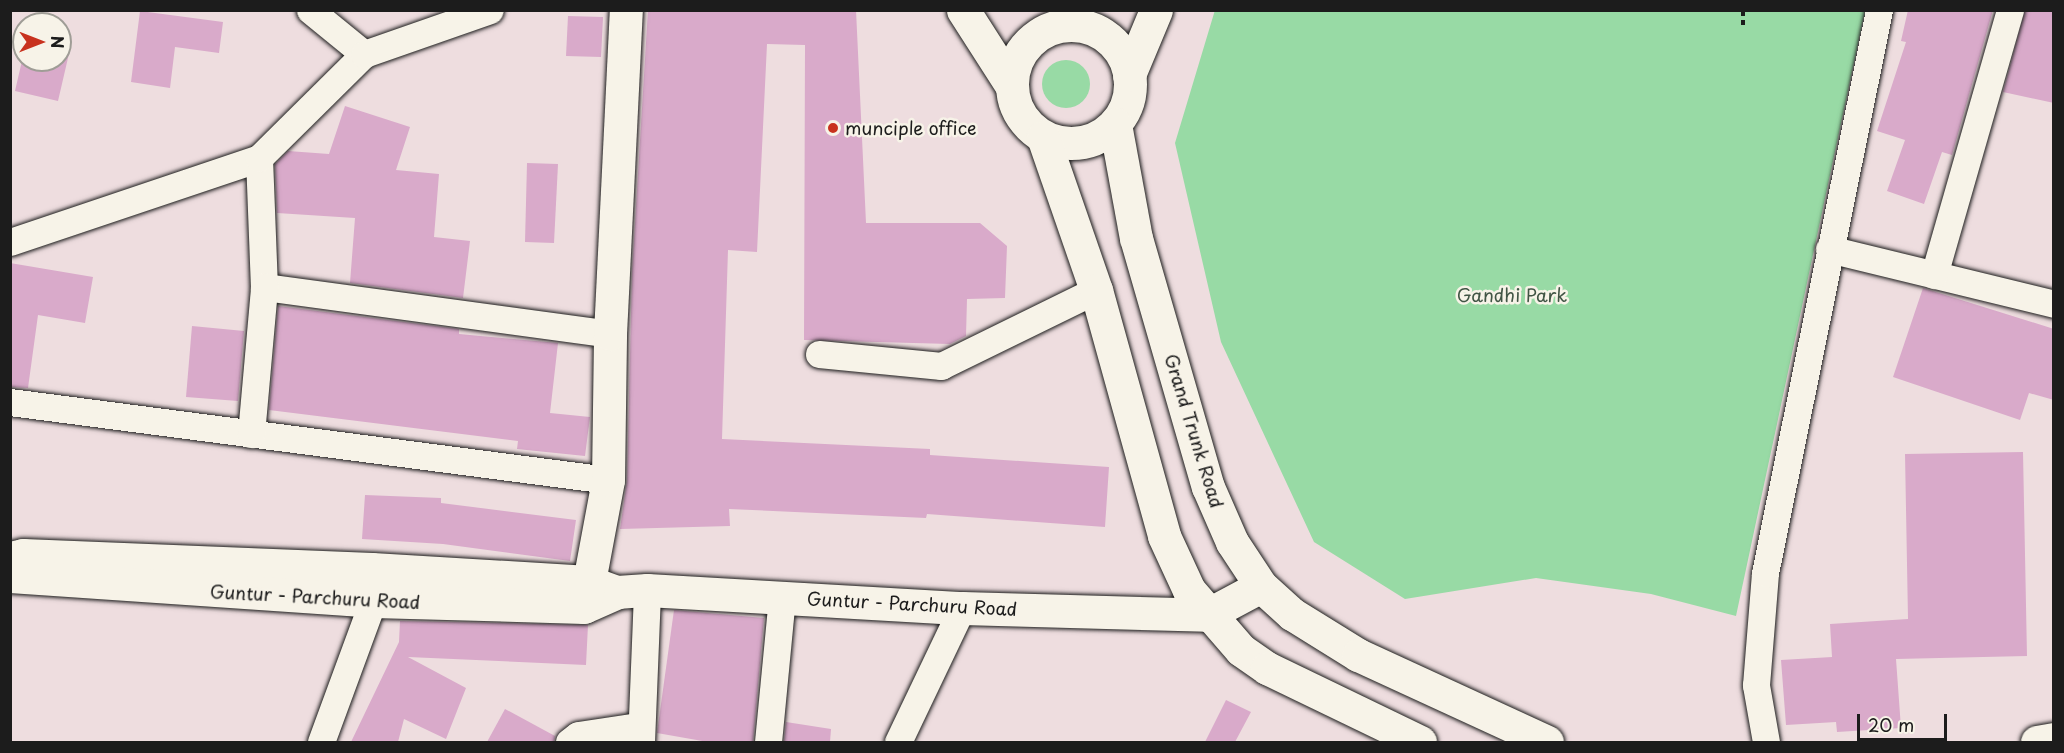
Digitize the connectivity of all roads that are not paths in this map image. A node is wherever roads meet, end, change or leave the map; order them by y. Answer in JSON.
{"nodes":[{"id":1,"x":310,"y":10,"type":"edge"},
{"id":2,"x":490,"y":10,"type":"edge"},
{"id":3,"x":626,"y":10,"type":"edge"},
{"id":4,"x":963,"y":10,"type":"edge"},
{"id":5,"x":982,"y":10,"type":"edge"},
{"id":6,"x":1156,"y":10,"type":"edge"},
{"id":7,"x":1879,"y":10,"type":"edge"},
{"id":8,"x":2010,"y":10,"type":"edge"},
{"id":9,"x":1091,"y":19,"type":"edge"},
{"id":10,"x":364,"y":54,"type":"junction"},
{"id":11,"x":1014,"y":72,"type":"junction"},
{"id":12,"x":1129,"y":75,"type":"junction"},
{"id":13,"x":1115,"y":124,"type":"junction"},
{"id":14,"x":1043,"y":137,"type":"junction"},
{"id":15,"x":259,"y":158,"type":"junction"},
{"id":16,"x":10,"y":242,"type":"edge"},
{"id":17,"x":1829,"y":249,"type":"junction"},
{"id":18,"x":1934,"y":275,"type":"junction"},
{"id":19,"x":264,"y":287,"type":"junction"},
{"id":20,"x":1096,"y":290,"type":"junction"},
{"id":21,"x":2054,"y":304,"type":"edge"},
{"id":22,"x":610,"y":334,"type":"junction"},
{"id":23,"x":819,"y":354,"type":"dead end"},
{"id":24,"x":10,"y":402,"type":"edge"},
{"id":25,"x":251,"y":434,"type":"junction"},
{"id":26,"x":608,"y":480,"type":"junction"},
{"id":27,"x":10,"y":558,"type":"edge"},
{"id":28,"x":372,"y":569,"type":"junction"},
{"id":29,"x":10,"y":576,"type":"edge"},
{"id":30,"x":216,"y":577,"type":"junction"},
{"id":31,"x":1261,"y":586,"type":"junction"},
{"id":32,"x":609,"y":593,"type":"junction"},
{"id":33,"x":782,"y":596,"type":"junction"},
{"id":34,"x":373,"y":602,"type":"junction"},
{"id":35,"x":962,"y":608,"type":"junction"},
{"id":36,"x":1207,"y":615,"type":"junction"},
{"id":37,"x":640,"y":734,"type":"edge"},
{"id":38,"x":2054,"y":739,"type":"edge"},
{"id":39,"x":321,"y":742,"type":"edge"},
{"id":40,"x":569,"y":742,"type":"edge"},
{"id":41,"x":768,"y":742,"type":"edge"},
{"id":42,"x":898,"y":742,"type":"edge"},
{"id":43,"x":1420,"y":742,"type":"edge"},
{"id":44,"x":1547,"y":742,"type":"edge"},
{"id":45,"x":1766,"y":742,"type":"edge"},
{"id":46,"x":2037,"y":742,"type":"edge"}],
"edges":[{"from":1,"to":10,"type":"street"},
{"from":2,"to":10,"type":"street"},
{"from":3,"to":22,"type":"street"},
{"from":4,"to":11,"type":"street"},
{"from":5,"to":11,"type":"street"},
{"from":6,"to":12,"type":"street"},
{"from":7,"to":17,"type":"street"},
{"from":8,"to":18,"type":"street"},
{"from":9,"to":11,"type":"street"},
{"from":9,"to":12,"type":"street"},
{"from":10,"to":15,"type":"street"},
{"from":11,"to":14,"type":"street"},
{"from":12,"to":13,"type":"street"},
{"from":13,"to":14,"type":"street"},
{"from":13,"to":31,"type":"street","name":"Grand Trunk Road"},
{"from":14,"to":20,"type":"street"},
{"from":15,"to":16,"type":"street"},
{"from":15,"to":19,"type":"street"},
{"from":17,"to":18,"type":"street"},
{"from":17,"to":45,"type":"street"},
{"from":18,"to":21,"type":"street"},
{"from":19,"to":22,"type":"street"},
{"from":19,"to":25,"type":"street"},
{"from":20,"to":23,"type":"street"},
{"from":20,"to":36,"type":"street"},
{"from":22,"to":26,"type":"street"},
{"from":24,"to":25,"type":"street"},
{"from":25,"to":26,"type":"street"},
{"from":26,"to":32,"type":"street"},
{"from":27,"to":30,"type":"street","name":"Guntur - Parchuru Road"},
{"from":28,"to":30,"type":"street","name":"Guntur - Parchuru Road"},
{"from":28,"to":32,"type":"street","name":"Guntur - Parchuru Road"},
{"from":28,"to":34,"type":"street"},
{"from":29,"to":30,"type":"street","name":"Guntur - Parchuru Road"},
{"from":30,"to":34,"type":"street","name":"Guntur - Parchuru Road"},
{"from":31,"to":36,"type":"street"},
{"from":31,"to":44,"type":"street","name":"Grand Trunk Road"},
{"from":32,"to":33,"type":"street","name":"Guntur - Parchuru Road"},
{"from":32,"to":34,"type":"street","name":"Guntur - Parchuru Road"},
{"from":32,"to":37,"type":"street"},
{"from":33,"to":35,"type":"street","name":"Guntur - Parchuru Road"},
{"from":33,"to":41,"type":"street"},
{"from":34,"to":39,"type":"street"},
{"from":35,"to":36,"type":"street","name":"Guntur - Parchuru Road"},
{"from":35,"to":42,"type":"street"},
{"from":36,"to":43,"type":"street"},
{"from":37,"to":40,"type":"street"},
{"from":38,"to":46,"type":"street"}]}
